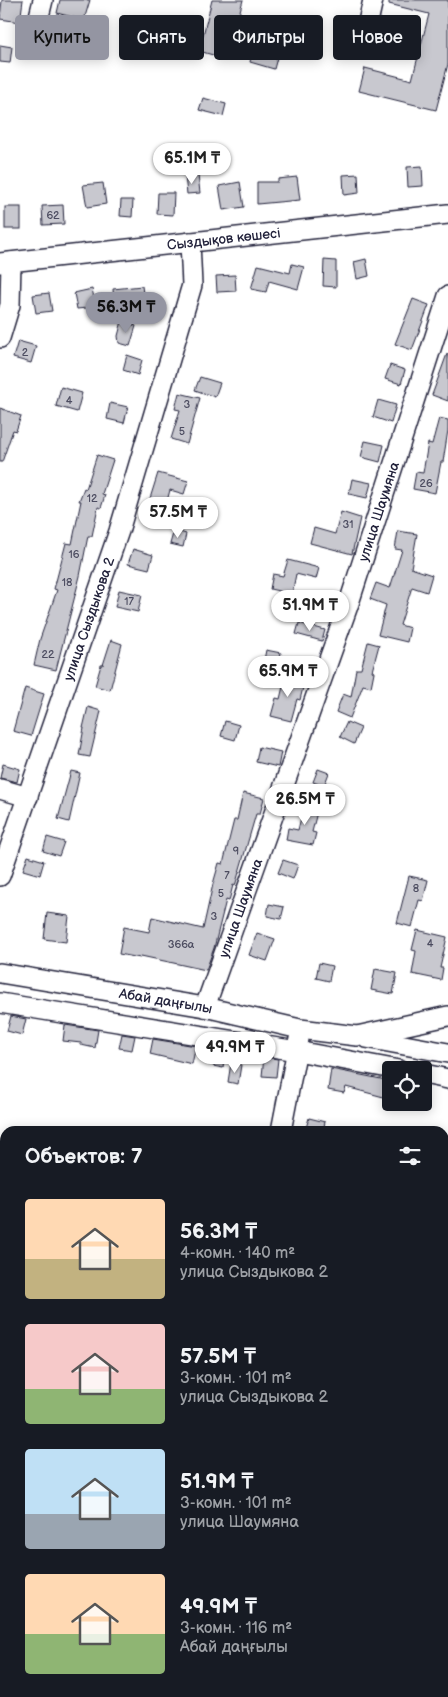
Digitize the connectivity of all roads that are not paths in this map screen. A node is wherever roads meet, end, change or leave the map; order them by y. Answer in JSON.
{"nodes":[{"id":1,"x":42,"y":0,"type":"edge"},
{"id":2,"x":373,"y":0,"type":"edge"},
{"id":3,"x":39,"y":15,"type":"edge"},
{"id":4,"x":370,"y":15,"type":"edge"},
{"id":5,"x":448,"y":214,"type":"edge"},
{"id":6,"x":190,"y":242,"type":"junction"},
{"id":7,"x":5,"y":262,"type":"edge"},
{"id":8,"x":448,"y":296,"type":"edge"},
{"id":9,"x":0,"y":338,"type":"edge"},
{"id":10,"x":0,"y":789,"type":"edge"},
{"id":11,"x":28,"y":797,"type":"junction"},
{"id":12,"x":0,"y":876,"type":"edge"},
{"id":13,"x":0,"y":973,"type":"edge"},
{"id":14,"x":0,"y":1003,"type":"edge"},
{"id":15,"x":205,"y":1007,"type":"junction"},
{"id":16,"x":448,"y":1016,"type":"edge"},
{"id":17,"x":300,"y":1029,"type":"junction"},
{"id":18,"x":357,"y":1036,"type":"junction"},
{"id":19,"x":297,"y":1051,"type":"junction"},
{"id":20,"x":448,"y":1053,"type":"edge"},
{"id":21,"x":382,"y":1067,"type":"edge"},
{"id":22,"x":432,"y":1076,"type":"edge"},
{"id":23,"x":448,"y":1079,"type":"edge"},
{"id":24,"x":282,"y":1126,"type":"edge"}],
"edges":[{"from":1,"to":3,"type":"street"},
{"from":2,"to":4,"type":"street"},
{"from":5,"to":6,"type":"street","name":"Сыздықов көшесі"},
{"from":6,"to":7,"type":"street","name":"Сыздықов көшесі"},
{"from":6,"to":11,"type":"street","name":"улица Сыздыкова 2"},
{"from":7,"to":9,"type":"street"},
{"from":8,"to":15,"type":"street","name":"улица Шаумяна"},
{"from":10,"to":11,"type":"street"},
{"from":11,"to":12,"type":"street","name":"улица Сыздыкова 2"},
{"from":13,"to":15,"type":"street","name":"Абай даңғылы"},
{"from":14,"to":19,"type":"street"},
{"from":15,"to":17,"type":"street","name":"Абай даңғылы"},
{"from":16,"to":18,"type":"street","name":"Абай даңғылы"},
{"from":17,"to":18,"type":"street","name":"Абай даңғылы"},
{"from":17,"to":19,"type":"street"},
{"from":18,"to":20,"type":"street"},
{"from":19,"to":21,"type":"street"},
{"from":19,"to":24,"type":"street"},
{"from":22,"to":23,"type":"street"}]}
